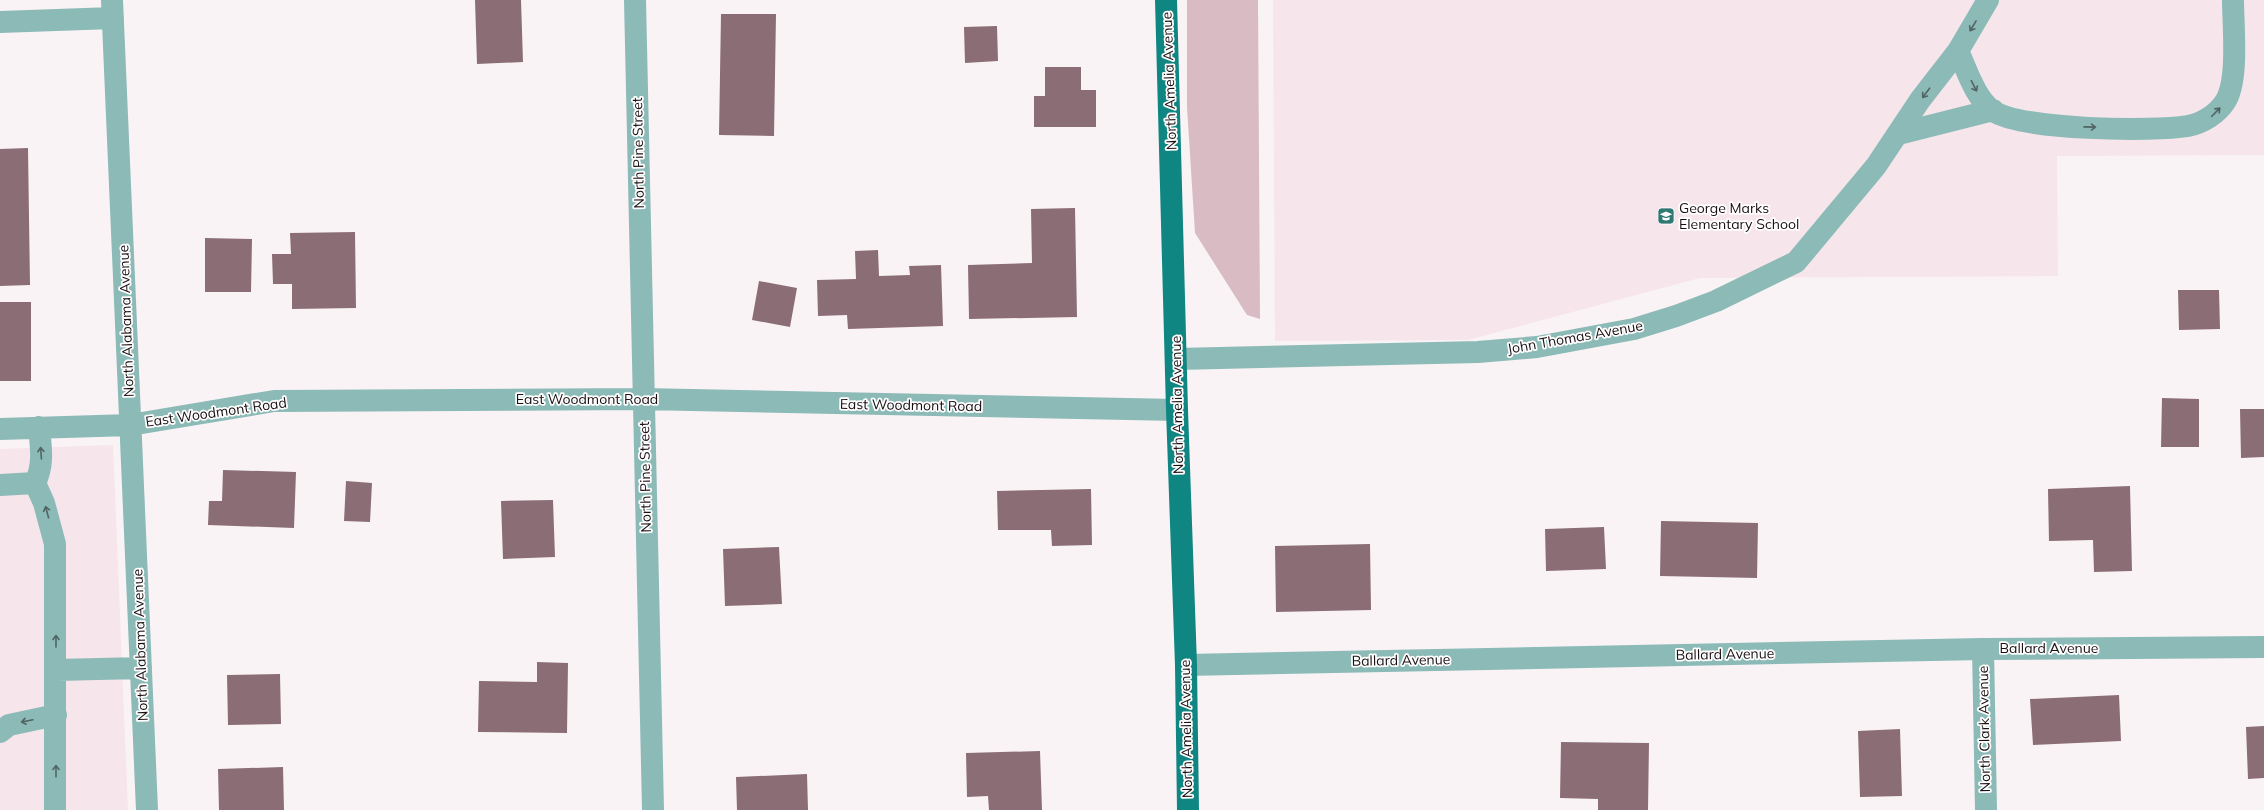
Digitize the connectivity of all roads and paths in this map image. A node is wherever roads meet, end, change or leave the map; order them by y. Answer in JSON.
{"nodes":[{"id":1,"x":635,"y":0,"type":"edge"},
{"id":2,"x":1166,"y":0,"type":"edge"},
{"id":3,"x":1988,"y":0,"type":"edge"},
{"id":4,"x":2233,"y":0,"type":"edge"},
{"id":5,"x":112,"y":9,"type":"edge"},
{"id":6,"x":0,"y":22,"type":"edge"},
{"id":7,"x":1958,"y":51,"type":"junction"},
{"id":8,"x":1993,"y":110,"type":"junction"},
{"id":9,"x":1898,"y":134,"type":"junction"},
{"id":10,"x":1177,"y":359,"type":"junction"},
{"id":11,"x":643,"y":399,"type":"junction"},
{"id":12,"x":1177,"y":410,"type":"junction"},
{"id":13,"x":130,"y":424,"type":"junction"},
{"id":14,"x":39,"y":428,"type":"junction"},
{"id":15,"x":0,"y":429,"type":"edge"},
{"id":16,"x":35,"y":483,"type":"junction"},
{"id":17,"x":0,"y":485,"type":"edge"},
{"id":18,"x":2264,"y":647,"type":"edge"},
{"id":19,"x":1983,"y":648,"type":"junction"},
{"id":20,"x":1186,"y":665,"type":"junction"},
{"id":21,"x":141,"y":668,"type":"junction"},
{"id":22,"x":56,"y":670,"type":"junction"},
{"id":23,"x":56,"y":715,"type":"junction"},
{"id":24,"x":0,"y":732,"type":"edge"},
{"id":25,"x":56,"y":810,"type":"edge"},
{"id":26,"x":147,"y":810,"type":"edge"},
{"id":27,"x":653,"y":810,"type":"edge"},
{"id":28,"x":1188,"y":810,"type":"edge"},
{"id":29,"x":1986,"y":810,"type":"edge"}],
"edges":[{"from":1,"to":11,"type":"street","name":"North Pine Street"},
{"from":2,"to":10,"type":"main road","name":"North Amelia Avenue"},
{"from":3,"to":7,"type":"street","name":"John Thomas Avenue","one_way":true},
{"from":8,"to":4,"type":"street","one_way":true},
{"from":5,"to":6,"type":"street"},
{"from":5,"to":13,"type":"street","name":"North Alabama Avenue"},
{"from":7,"to":8,"type":"street","one_way":true},
{"from":7,"to":9,"type":"street","name":"John Thomas Avenue","one_way":true},
{"from":8,"to":9,"type":"street"},
{"from":9,"to":10,"type":"street","name":"John Thomas Avenue"},
{"from":10,"to":12,"type":"main road","name":"North Amelia Avenue"},
{"from":11,"to":12,"type":"street","name":"East Woodmont Road"},
{"from":11,"to":13,"type":"street","name":"East Woodmont Road"},
{"from":11,"to":27,"type":"street","name":"North Pine Street"},
{"from":12,"to":20,"type":"main road","name":"North Amelia Avenue"},
{"from":13,"to":14,"type":"street","name":"East Woodmont Road"},
{"from":13,"to":21,"type":"street","name":"North Alabama Avenue"},
{"from":14,"to":15,"type":"street","name":"East Woodmont Road"},
{"from":16,"to":14,"type":"street","one_way":true},
{"from":16,"to":17,"type":"street"},
{"from":22,"to":16,"type":"street","one_way":true},
{"from":18,"to":19,"type":"street","name":"Ballard Avenue"},
{"from":19,"to":20,"type":"street","name":"Ballard Avenue"},
{"from":19,"to":29,"type":"street","name":"North Clark Avenue"},
{"from":20,"to":28,"type":"main road","name":"North Amelia Avenue"},
{"from":21,"to":22,"type":"street"},
{"from":21,"to":26,"type":"street","name":"North Alabama Avenue"},
{"from":22,"to":23,"type":"street"},
{"from":23,"to":24,"type":"street","one_way":true},
{"from":25,"to":23,"type":"street","one_way":true}]}
